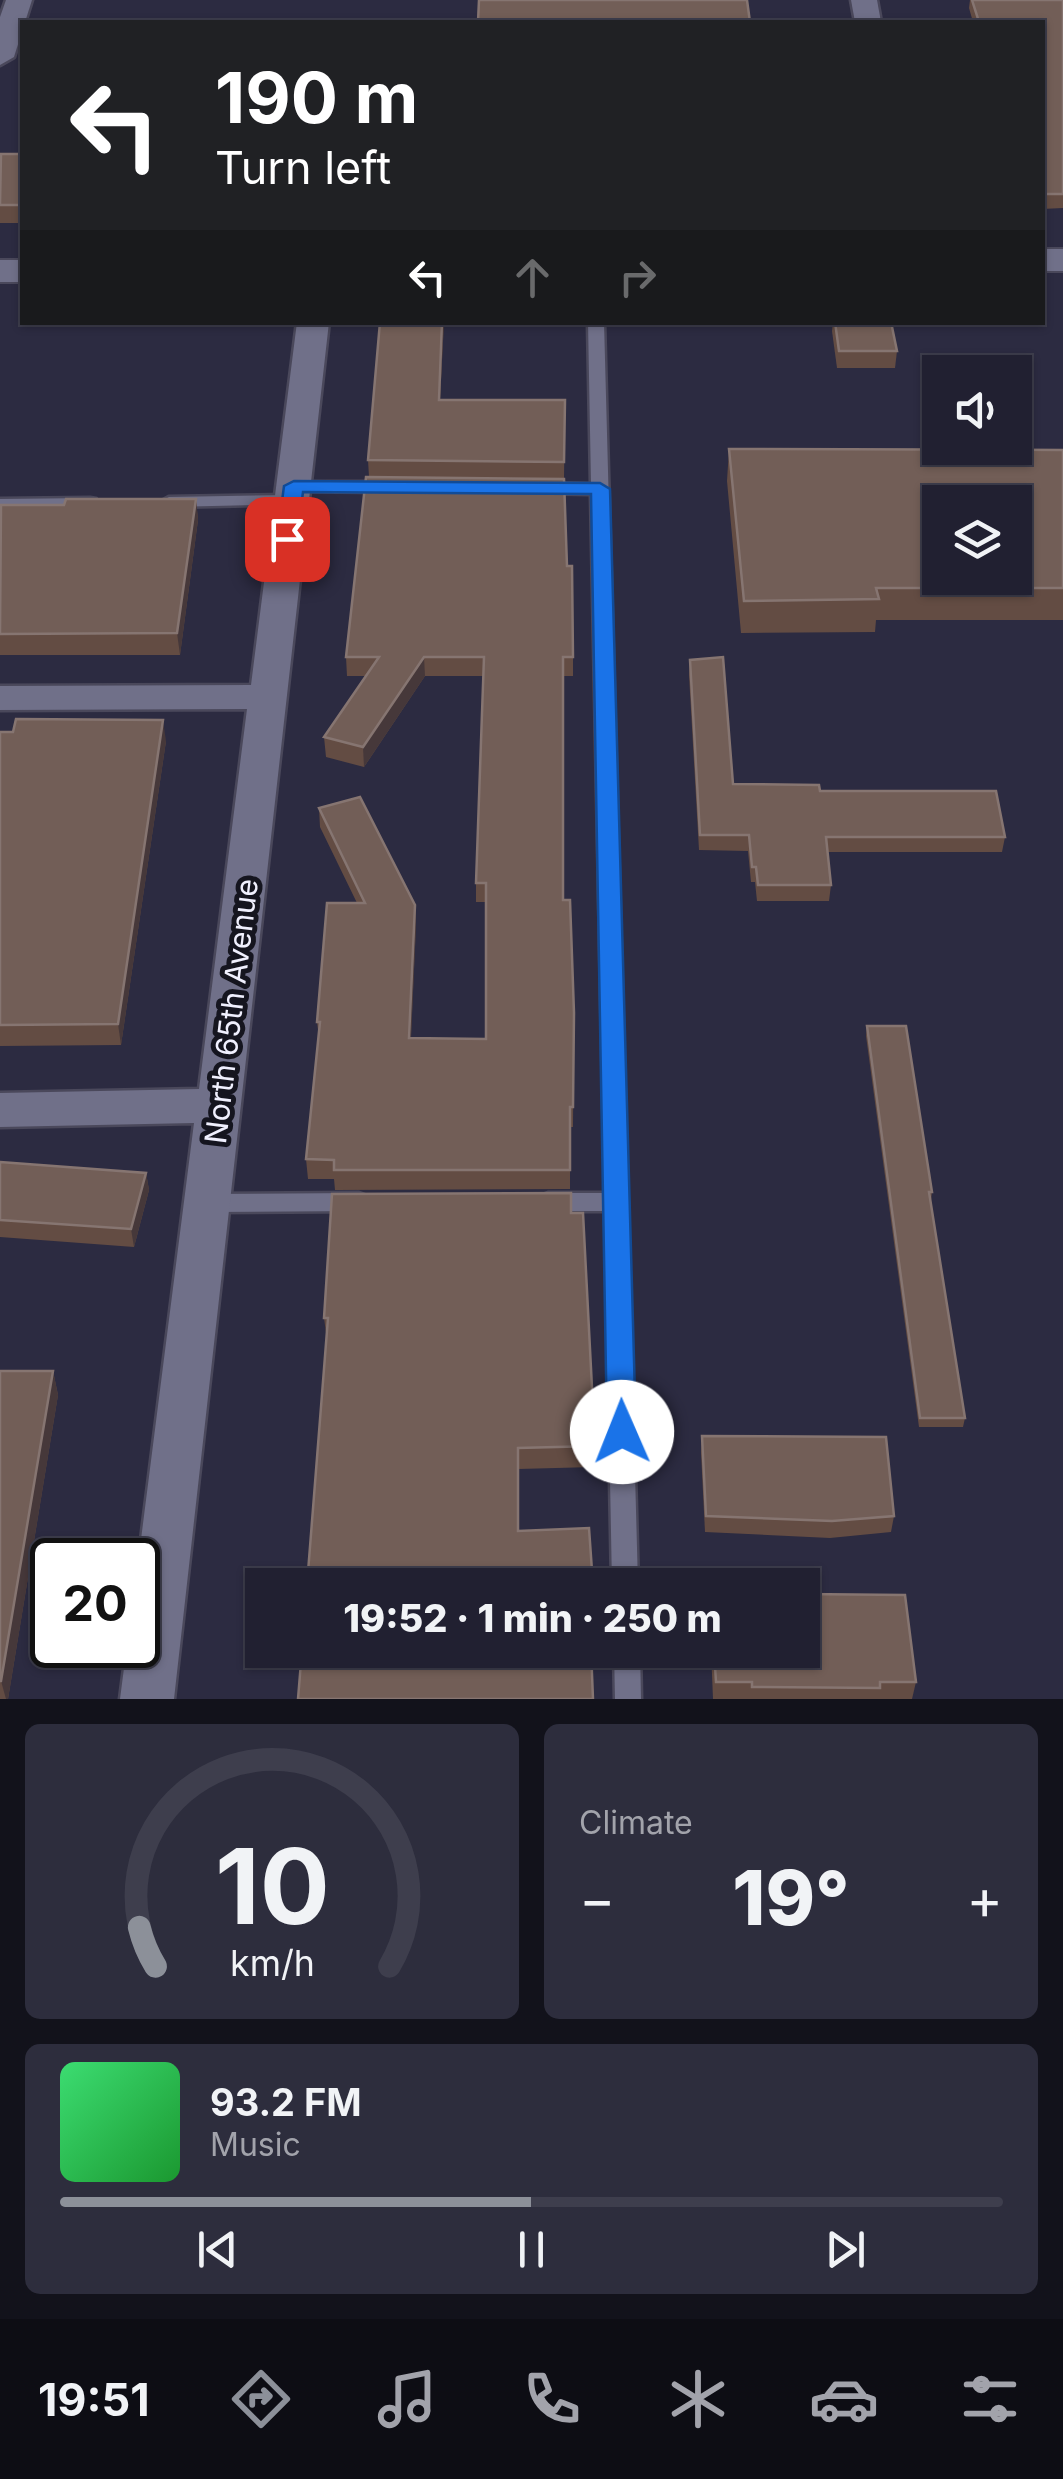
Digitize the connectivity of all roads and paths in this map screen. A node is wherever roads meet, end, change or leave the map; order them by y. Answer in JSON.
{"nodes":[{"id":1,"x":18,"y":0,"type":"edge"},
{"id":2,"x":0,"y":57,"type":"edge"},
{"id":3,"x":314,"y":325,"type":"edge"},
{"id":4,"x":596,"y":325,"type":"edge"},
{"id":5,"x":409,"y":488,"type":"edge"},
{"id":6,"x":524,"y":488,"type":"edge"},
{"id":7,"x":600,"y":489,"type":"junction"},
{"id":8,"x":293,"y":493,"type":"junction"},
{"id":9,"x":117,"y":502,"type":"edge"},
{"id":10,"x":156,"y":502,"type":"edge"},
{"id":11,"x":0,"y":504,"type":"edge"},
{"id":12,"x":268,"y":697,"type":"junction"},
{"id":13,"x":0,"y":698,"type":"edge"},
{"id":14,"x":219,"y":1106,"type":"junction"},
{"id":15,"x":0,"y":1110,"type":"edge"},
{"id":16,"x":208,"y":1202,"type":"junction"},
{"id":17,"x":383,"y":1202,"type":"edge"},
{"id":18,"x":519,"y":1202,"type":"edge"},
{"id":19,"x":616,"y":1202,"type":"junction"},
{"id":20,"x":625,"y":1568,"type":"edge"},
{"id":21,"x":627,"y":1668,"type":"edge"},
{"id":22,"x":148,"y":1699,"type":"edge"},
{"id":23,"x":628,"y":1699,"type":"edge"}],
"edges":[{"from":1,"to":2,"type":"street"},
{"from":3,"to":8,"type":"street","name":"North 65th Avenue"},
{"from":4,"to":7,"type":"lane"},
{"from":5,"to":8,"type":"lane"},
{"from":6,"to":7,"type":"lane"},
{"from":7,"to":19,"type":"lane"},
{"from":8,"to":10,"type":"lane"},
{"from":8,"to":12,"type":"street","name":"North 65th Avenue"},
{"from":9,"to":11,"type":"lane"},
{"from":12,"to":13,"type":"street"},
{"from":12,"to":14,"type":"street","name":"North 65th Avenue"},
{"from":14,"to":15,"type":"street"},
{"from":14,"to":16,"type":"street","name":"North 65th Avenue"},
{"from":16,"to":17,"type":"lane"},
{"from":16,"to":22,"type":"street","name":"North 65th Avenue"},
{"from":18,"to":19,"type":"lane"},
{"from":19,"to":20,"type":"lane"},
{"from":21,"to":23,"type":"lane"}]}
